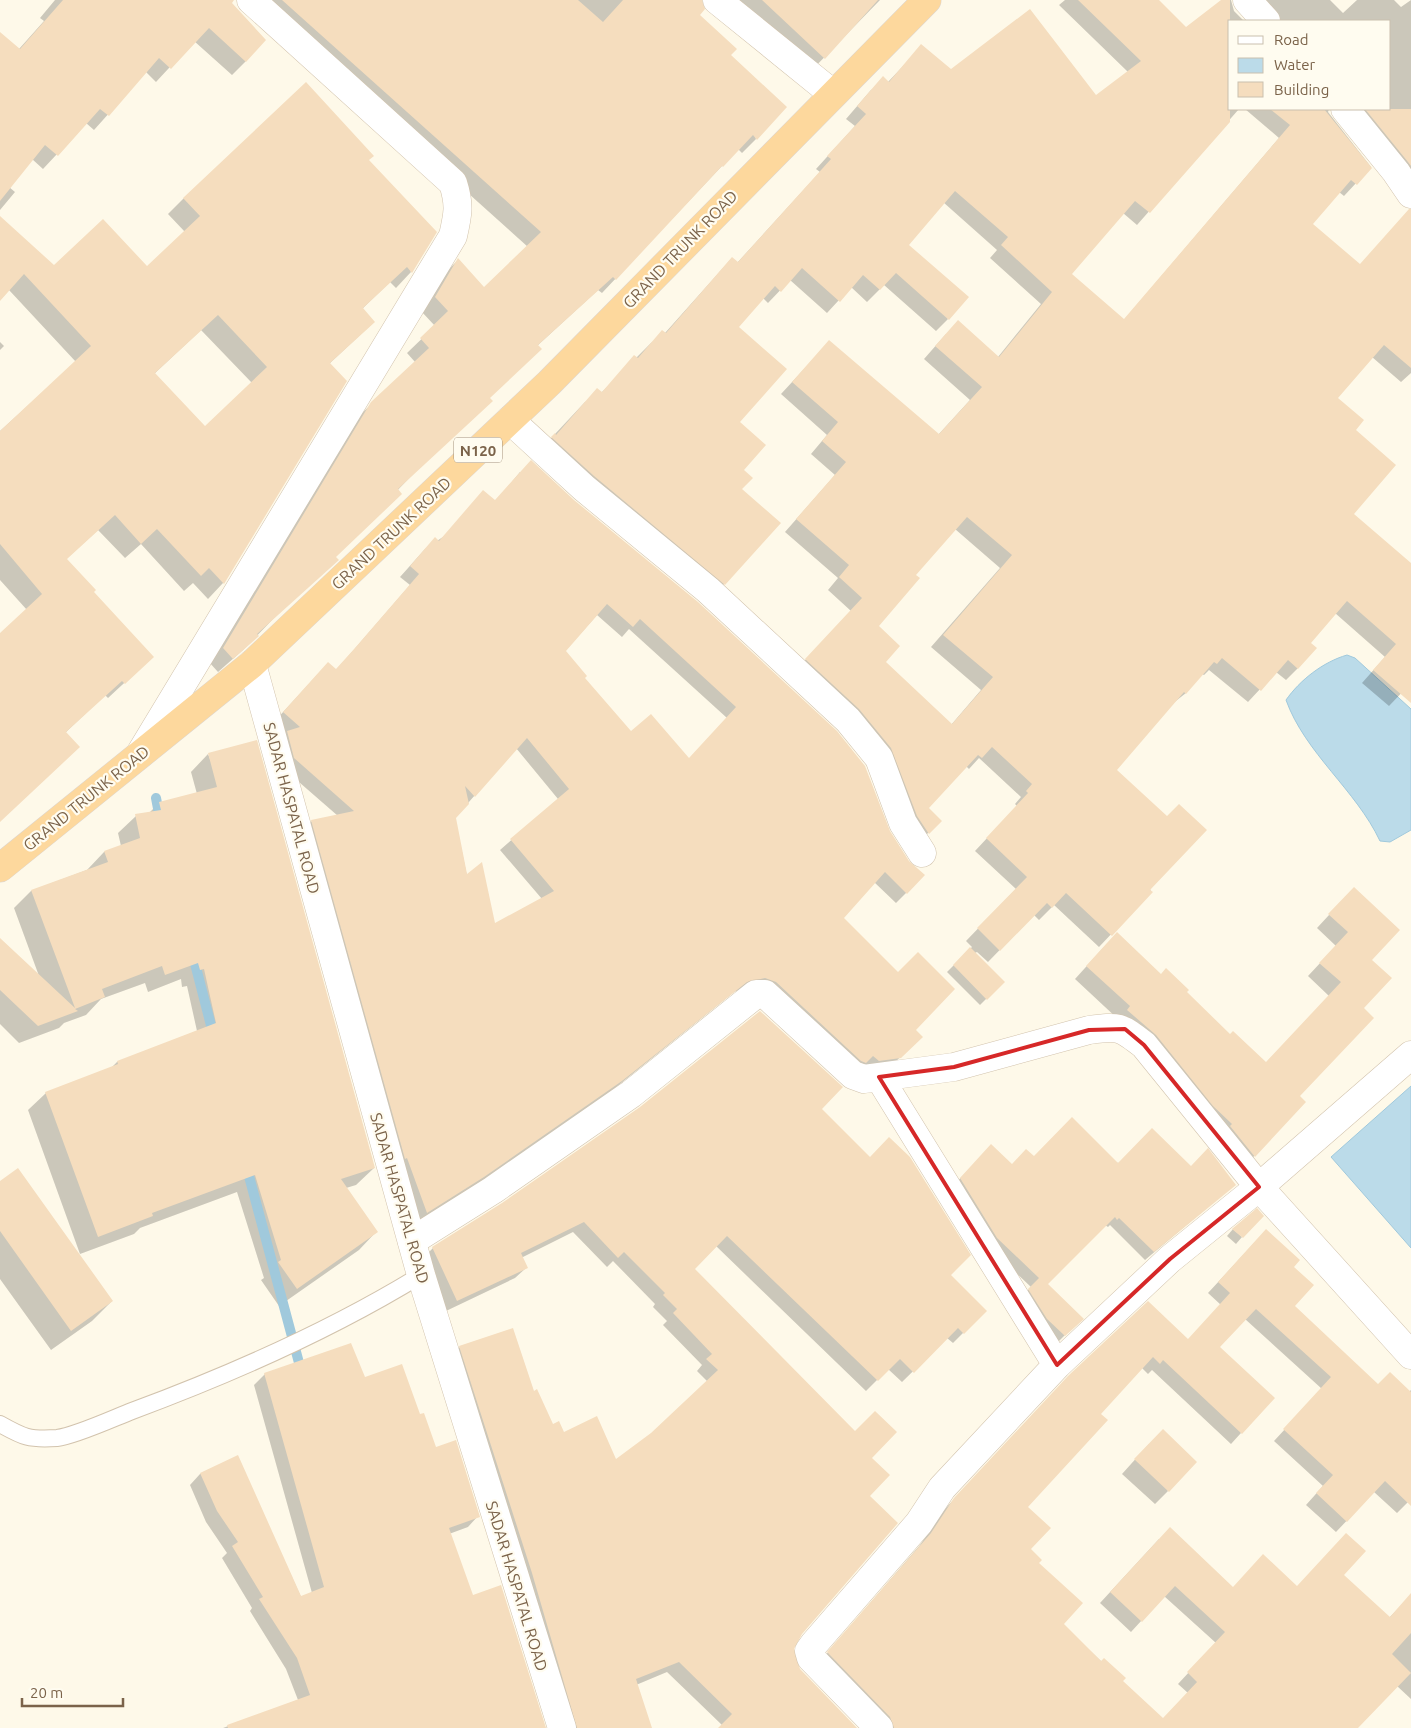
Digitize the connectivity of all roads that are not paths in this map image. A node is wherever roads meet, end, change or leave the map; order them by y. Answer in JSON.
{"nodes":[{"id":1,"x":252,"y":0,"type":"edge"},
{"id":2,"x":717,"y":0,"type":"edge"},
{"id":3,"x":927,"y":0,"type":"edge"},
{"id":4,"x":1246,"y":0,"type":"edge"},
{"id":5,"x":1265,"y":20,"type":"edge"},
{"id":6,"x":833,"y":94,"type":"junction"},
{"id":7,"x":1346,"y":110,"type":"edge"},
{"id":8,"x":1411,"y":194,"type":"edge"},
{"id":9,"x":510,"y":420,"type":"junction"},
{"id":10,"x":252,"y":664,"type":"junction"},
{"id":11,"x":138,"y":757,"type":"junction"},
{"id":12,"x":922,"y":853,"type":"dead end"},
{"id":13,"x":0,"y":868,"type":"edge"},
{"id":14,"x":1411,"y":1055,"type":"edge"},
{"id":15,"x":879,"y":1076,"type":"junction"},
{"id":16,"x":1259,"y":1186,"type":"junction"},
{"id":17,"x":412,"y":1241,"type":"junction"},
{"id":18,"x":422,"y":1275,"type":"junction"},
{"id":19,"x":1411,"y":1354,"type":"edge"},
{"id":20,"x":1057,"y":1365,"type":"junction"},
{"id":21,"x":0,"y":1424,"type":"edge"},
{"id":22,"x":562,"y":1728,"type":"edge"},
{"id":23,"x":879,"y":1728,"type":"edge"}],
"edges":[{"from":1,"to":11,"type":"street"},
{"from":2,"to":6,"type":"street"},
{"from":3,"to":6,"type":"highway","name":"GRAND TRUNK ROAD","number":"N120"},
{"from":4,"to":5,"type":"street"},
{"from":6,"to":9,"type":"highway","name":"GRAND TRUNK ROAD","number":"N120"},
{"from":7,"to":8,"type":"street"},
{"from":9,"to":10,"type":"highway","name":"GRAND TRUNK ROAD","number":"N120"},
{"from":9,"to":12,"type":"street"},
{"from":10,"to":11,"type":"highway","name":"GRAND TRUNK ROAD","number":"N120"},
{"from":10,"to":17,"type":"street","name":"SADAR HASPATAL ROAD"},
{"from":11,"to":13,"type":"highway","name":"GRAND TRUNK ROAD","number":"N120"},
{"from":14,"to":16,"type":"street"},
{"from":15,"to":16,"type":"street"},
{"from":15,"to":17,"type":"street"},
{"from":15,"to":20,"type":"street"},
{"from":16,"to":19,"type":"street"},
{"from":16,"to":20,"type":"street"},
{"from":17,"to":18,"type":"street","name":"SADAR HASPATAL ROAD"},
{"from":18,"to":21,"type":"lane"},
{"from":18,"to":22,"type":"street","name":"SADAR HASPATAL ROAD"},
{"from":20,"to":23,"type":"street"}]}
